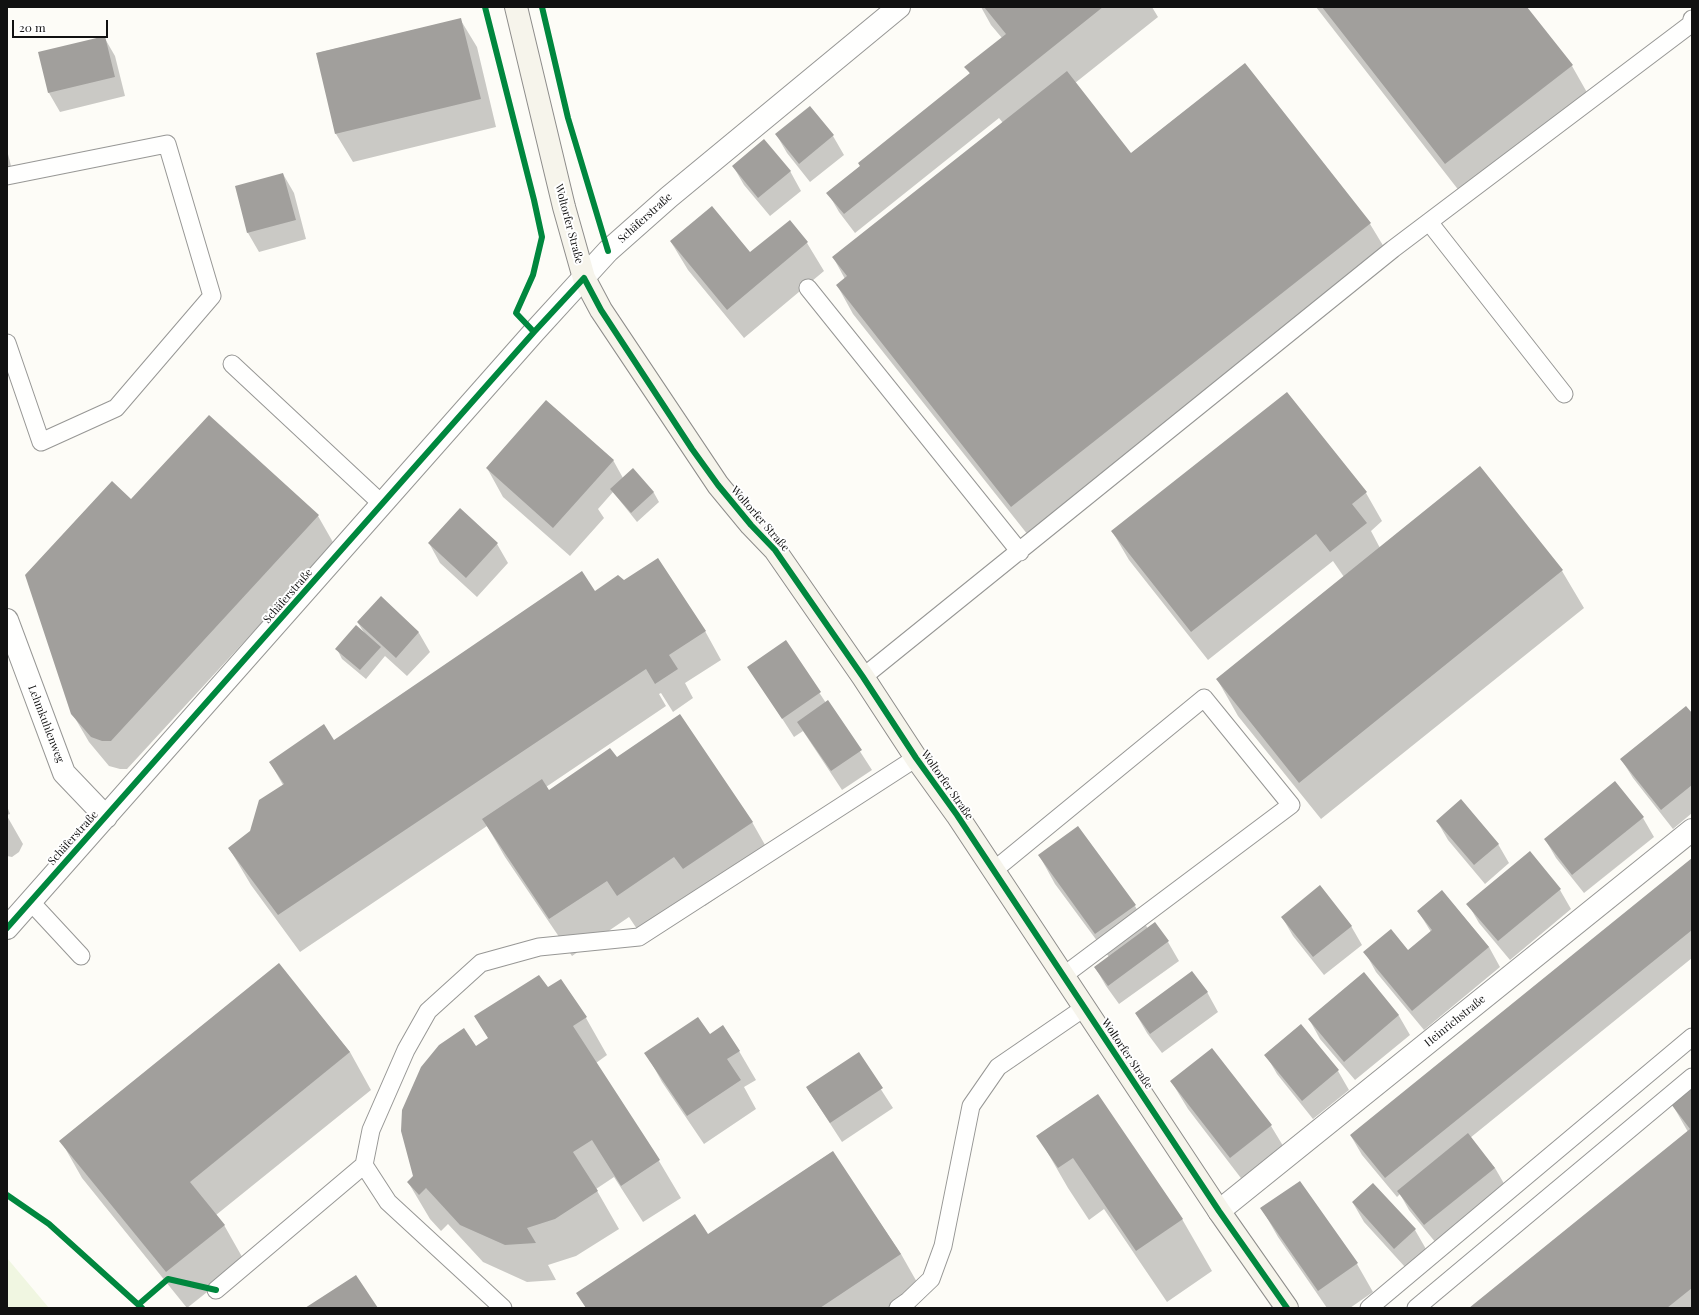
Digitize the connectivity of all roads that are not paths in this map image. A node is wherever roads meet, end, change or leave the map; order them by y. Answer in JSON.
{"nodes":[{"id":1,"x":516,"y":7,"type":"edge"},
{"id":2,"x":899,"y":7,"type":"edge"},
{"id":3,"x":1692,"y":19,"type":"edge"},
{"id":4,"x":7,"y":176,"type":"edge"},
{"id":5,"x":1429,"y":222,"type":"junction"},
{"id":6,"x":584,"y":278,"type":"junction"},
{"id":7,"x":808,"y":288,"type":"dead end"},
{"id":8,"x":7,"y":343,"type":"edge"},
{"id":9,"x":232,"y":364,"type":"dead end"},
{"id":10,"x":1564,"y":394,"type":"dead end"},
{"id":11,"x":382,"y":504,"type":"junction"},
{"id":12,"x":1020,"y":552,"type":"junction"},
{"id":13,"x":7,"y":620,"type":"edge"},
{"id":14,"x":863,"y":677,"type":"junction"},
{"id":15,"x":916,"y":758,"type":"junction"},
{"id":16,"x":106,"y":817,"type":"junction"},
{"id":17,"x":1692,"y":830,"type":"edge"},
{"id":18,"x":993,"y":871,"type":"junction"},
{"id":19,"x":30,"y":901,"type":"junction"},
{"id":20,"x":7,"y":928,"type":"edge"},
{"id":21,"x":81,"y":956,"type":"dead end"},
{"id":22,"x":1063,"y":976,"type":"junction"},
{"id":23,"x":1084,"y":1008,"type":"junction"},
{"id":24,"x":1692,"y":1037,"type":"edge"},
{"id":25,"x":1692,"y":1077,"type":"edge"},
{"id":26,"x":364,"y":1165,"type":"junction"},
{"id":27,"x":1219,"y":1211,"type":"junction"},
{"id":28,"x":216,"y":1290,"type":"dead end"},
{"id":29,"x":503,"y":1308,"type":"edge"},
{"id":30,"x":898,"y":1308,"type":"edge"},
{"id":31,"x":1287,"y":1308,"type":"edge"},
{"id":32,"x":1369,"y":1308,"type":"edge"},
{"id":33,"x":1416,"y":1308,"type":"edge"}],
"edges":[{"from":1,"to":6,"type":"street","name":"Woltorfer Straße"},
{"from":2,"to":6,"type":"street","name":"Schäferstraße"},
{"from":3,"to":5,"type":"lane"},
{"from":4,"to":8,"type":"lane"},
{"from":5,"to":10,"type":"lane"},
{"from":5,"to":12,"type":"lane"},
{"from":6,"to":11,"type":"street","name":"Schäferstraße"},
{"from":6,"to":14,"type":"street","name":"Woltorfer Straße"},
{"from":7,"to":12,"type":"lane"},
{"from":9,"to":11,"type":"lane"},
{"from":11,"to":16,"type":"street","name":"Schäferstraße"},
{"from":12,"to":14,"type":"lane"},
{"from":13,"to":16,"type":"street","name":"Lehmkuhlenweg"},
{"from":14,"to":15,"type":"street","name":"Woltorfer Straße"},
{"from":15,"to":18,"type":"street","name":"Woltorfer Straße"},
{"from":15,"to":26,"type":"lane"},
{"from":16,"to":19,"type":"street","name":"Schäferstraße"},
{"from":17,"to":27,"type":"street","name":"Heinrichstraße"},
{"from":18,"to":22,"type":"street","name":"Woltorfer Straße"},
{"from":18,"to":22,"type":"lane"},
{"from":19,"to":20,"type":"street","name":"Schäferstraße"},
{"from":19,"to":21,"type":"lane"},
{"from":22,"to":23,"type":"street","name":"Woltorfer Straße"},
{"from":23,"to":27,"type":"street","name":"Woltorfer Straße"},
{"from":23,"to":30,"type":"lane"},
{"from":24,"to":32,"type":"lane"},
{"from":25,"to":33,"type":"lane"},
{"from":26,"to":28,"type":"lane"},
{"from":26,"to":29,"type":"lane"},
{"from":27,"to":31,"type":"street","name":"Woltorfer Straße"}]}
